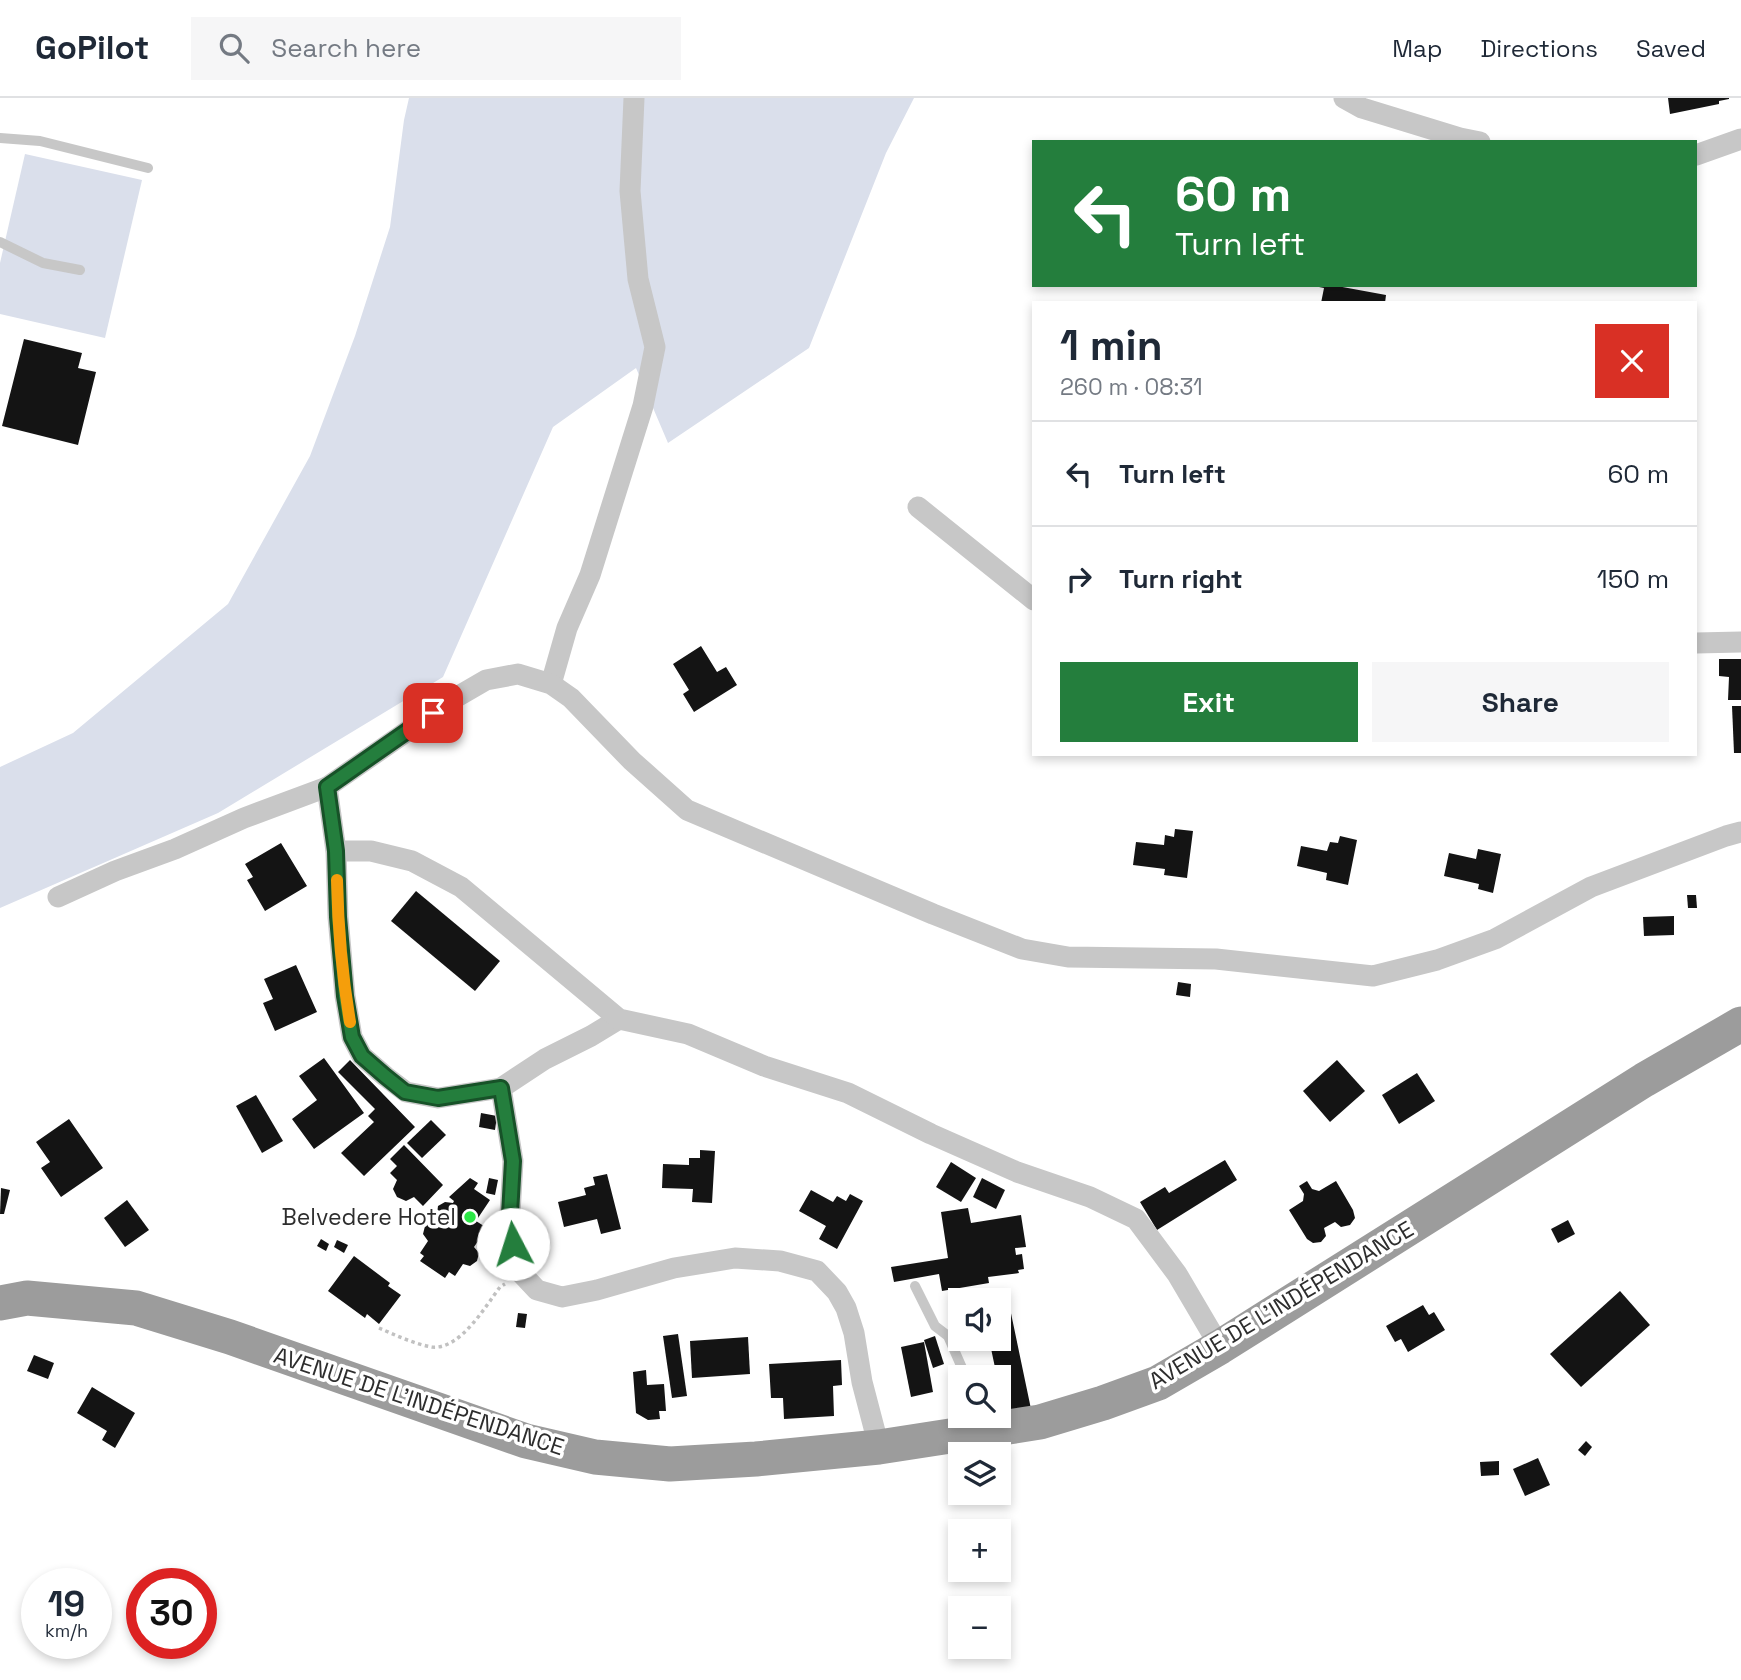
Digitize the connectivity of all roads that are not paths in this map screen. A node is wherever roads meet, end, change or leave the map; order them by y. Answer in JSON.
{"nodes":[{"id":1,"x":634,"y":98,"type":"edge"},
{"id":2,"x":1344,"y":98,"type":"edge"},
{"id":3,"x":0,"y":138,"type":"edge"},
{"id":4,"x":1741,"y":138,"type":"edge"},
{"id":5,"x":1470,"y":140,"type":"edge"},
{"id":6,"x":1697,"y":143,"type":"edge"},
{"id":7,"x":1697,"y":155,"type":"edge"},
{"id":8,"x":148,"y":168,"type":"dead end"},
{"id":9,"x":0,"y":242,"type":"edge"},
{"id":10,"x":80,"y":270,"type":"dead end"},
{"id":11,"x":918,"y":507,"type":"dead end"},
{"id":12,"x":1032,"y":598,"type":"edge"},
{"id":13,"x":1698,"y":642,"type":"edge"},
{"id":14,"x":1741,"y":642,"type":"edge"},
{"id":15,"x":551,"y":684,"type":"junction"},
{"id":16,"x":327,"y":787,"type":"junction"},
{"id":17,"x":1741,"y":832,"type":"edge"},
{"id":18,"x":336,"y":851,"type":"junction"},
{"id":19,"x":58,"y":897,"type":"dead end"},
{"id":20,"x":619,"y":1019,"type":"junction"},
{"id":21,"x":1741,"y":1024,"type":"edge"},
{"id":22,"x":501,"y":1088,"type":"junction"},
{"id":23,"x":915,"y":1286,"type":"dead end"},
{"id":24,"x":0,"y":1303,"type":"edge"},
{"id":25,"x":1220,"y":1347,"type":"junction"},
{"id":26,"x":961,"y":1365,"type":"edge"},
{"id":27,"x":879,"y":1447,"type":"junction"}],
"edges":[{"from":1,"to":15,"type":"street"},
{"from":2,"to":5,"type":"street"},
{"from":3,"to":8,"type":"lane"},
{"from":4,"to":6,"type":"street"},
{"from":4,"to":7,"type":"street"},
{"from":9,"to":10,"type":"lane"},
{"from":11,"to":12,"type":"street"},
{"from":13,"to":14,"type":"street"},
{"from":15,"to":16,"type":"street"},
{"from":15,"to":17,"type":"street"},
{"from":16,"to":18,"type":"street"},
{"from":16,"to":19,"type":"street"},
{"from":18,"to":20,"type":"street"},
{"from":18,"to":22,"type":"street"},
{"from":20,"to":22,"type":"street"},
{"from":20,"to":25,"type":"street"},
{"from":21,"to":25,"type":"highway","name":"AVENUE DE L'INDÉPENDANCE"},
{"from":22,"to":27,"type":"street"},
{"from":23,"to":26,"type":"lane"},
{"from":24,"to":27,"type":"highway","name":"AVENUE DE L'INDÉPENDANCE"},
{"from":25,"to":27,"type":"highway","name":"AVENUE DE L'INDÉPENDANCE"}]}
